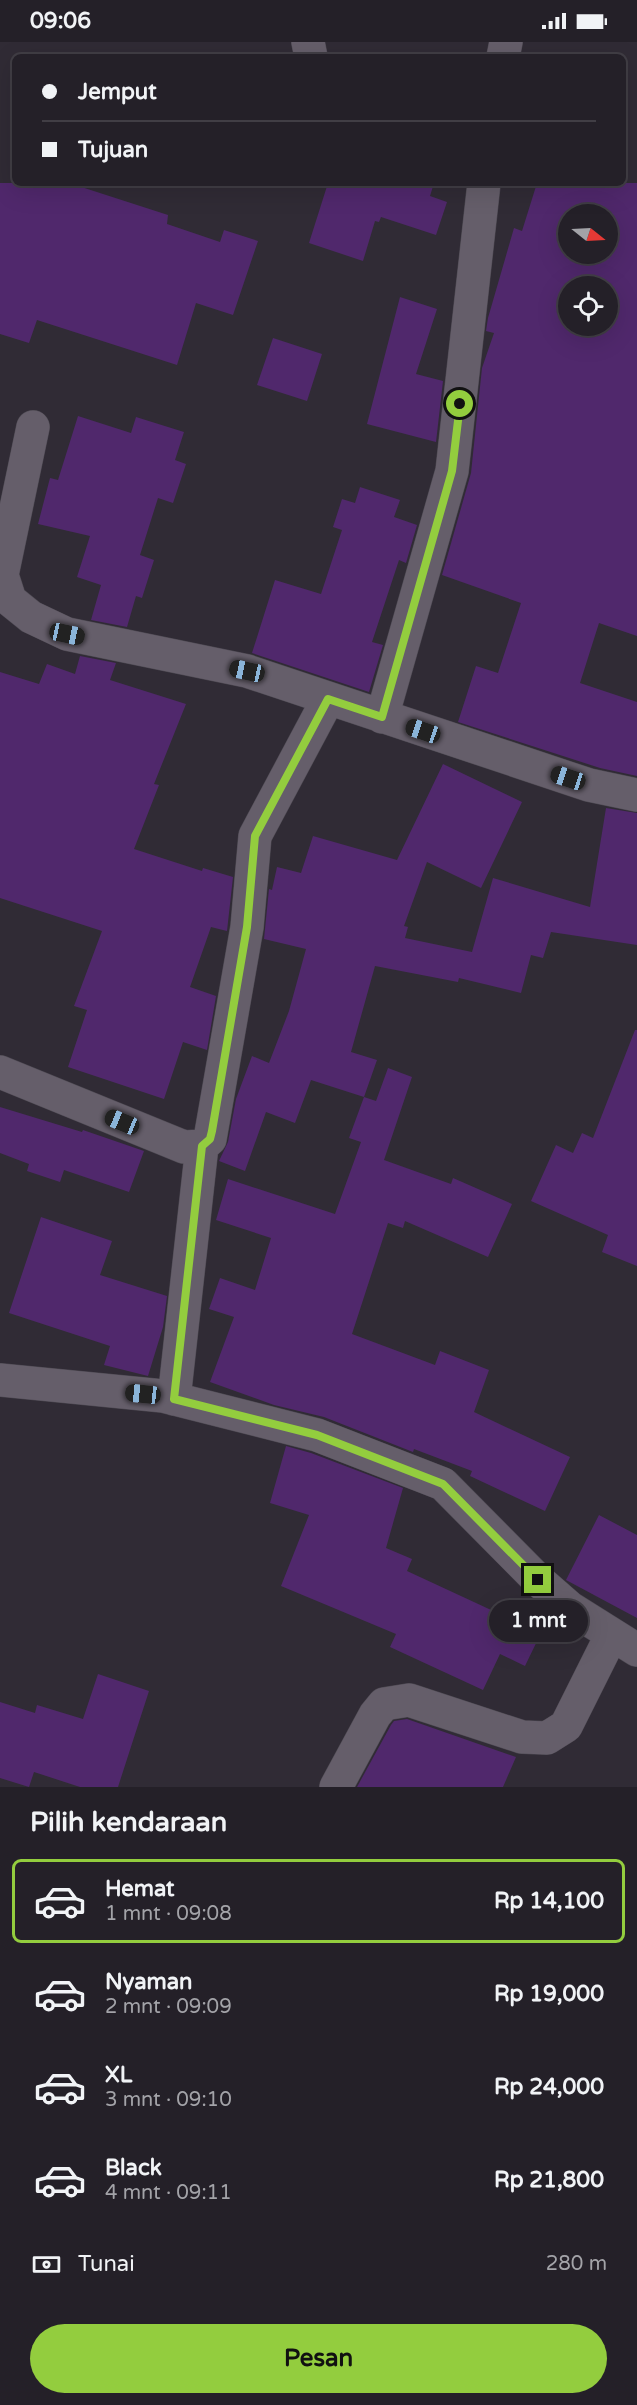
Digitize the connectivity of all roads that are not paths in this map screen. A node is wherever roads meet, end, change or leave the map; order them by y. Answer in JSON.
{"nodes":[{"id":1,"x":484,"y":186,"type":"edge"},
{"id":2,"x":33,"y":427,"type":"dead end"},
{"id":3,"x":5,"y":599,"type":"edge"},
{"id":4,"x":328,"y":699,"type":"junction"},
{"id":5,"x":382,"y":717,"type":"junction"},
{"id":6,"x":637,"y":795,"type":"edge"},
{"id":7,"x":0,"y":1071,"type":"edge"},
{"id":8,"x":202,"y":1146,"type":"junction"},
{"id":9,"x":0,"y":1380,"type":"edge"},
{"id":10,"x":174,"y":1399,"type":"junction"},
{"id":11,"x":624,"y":1643,"type":"edge"},
{"id":12,"x":336,"y":1787,"type":"edge"}],
"edges":[{"from":1,"to":5,"type":"street"},
{"from":2,"to":3,"type":"street"},
{"from":3,"to":4,"type":"street"},
{"from":4,"to":5,"type":"street"},
{"from":4,"to":8,"type":"street"},
{"from":5,"to":6,"type":"street"},
{"from":7,"to":8,"type":"street"},
{"from":8,"to":10,"type":"street"},
{"from":9,"to":10,"type":"street"},
{"from":10,"to":11,"type":"street"},
{"from":11,"to":12,"type":"street"}]}
